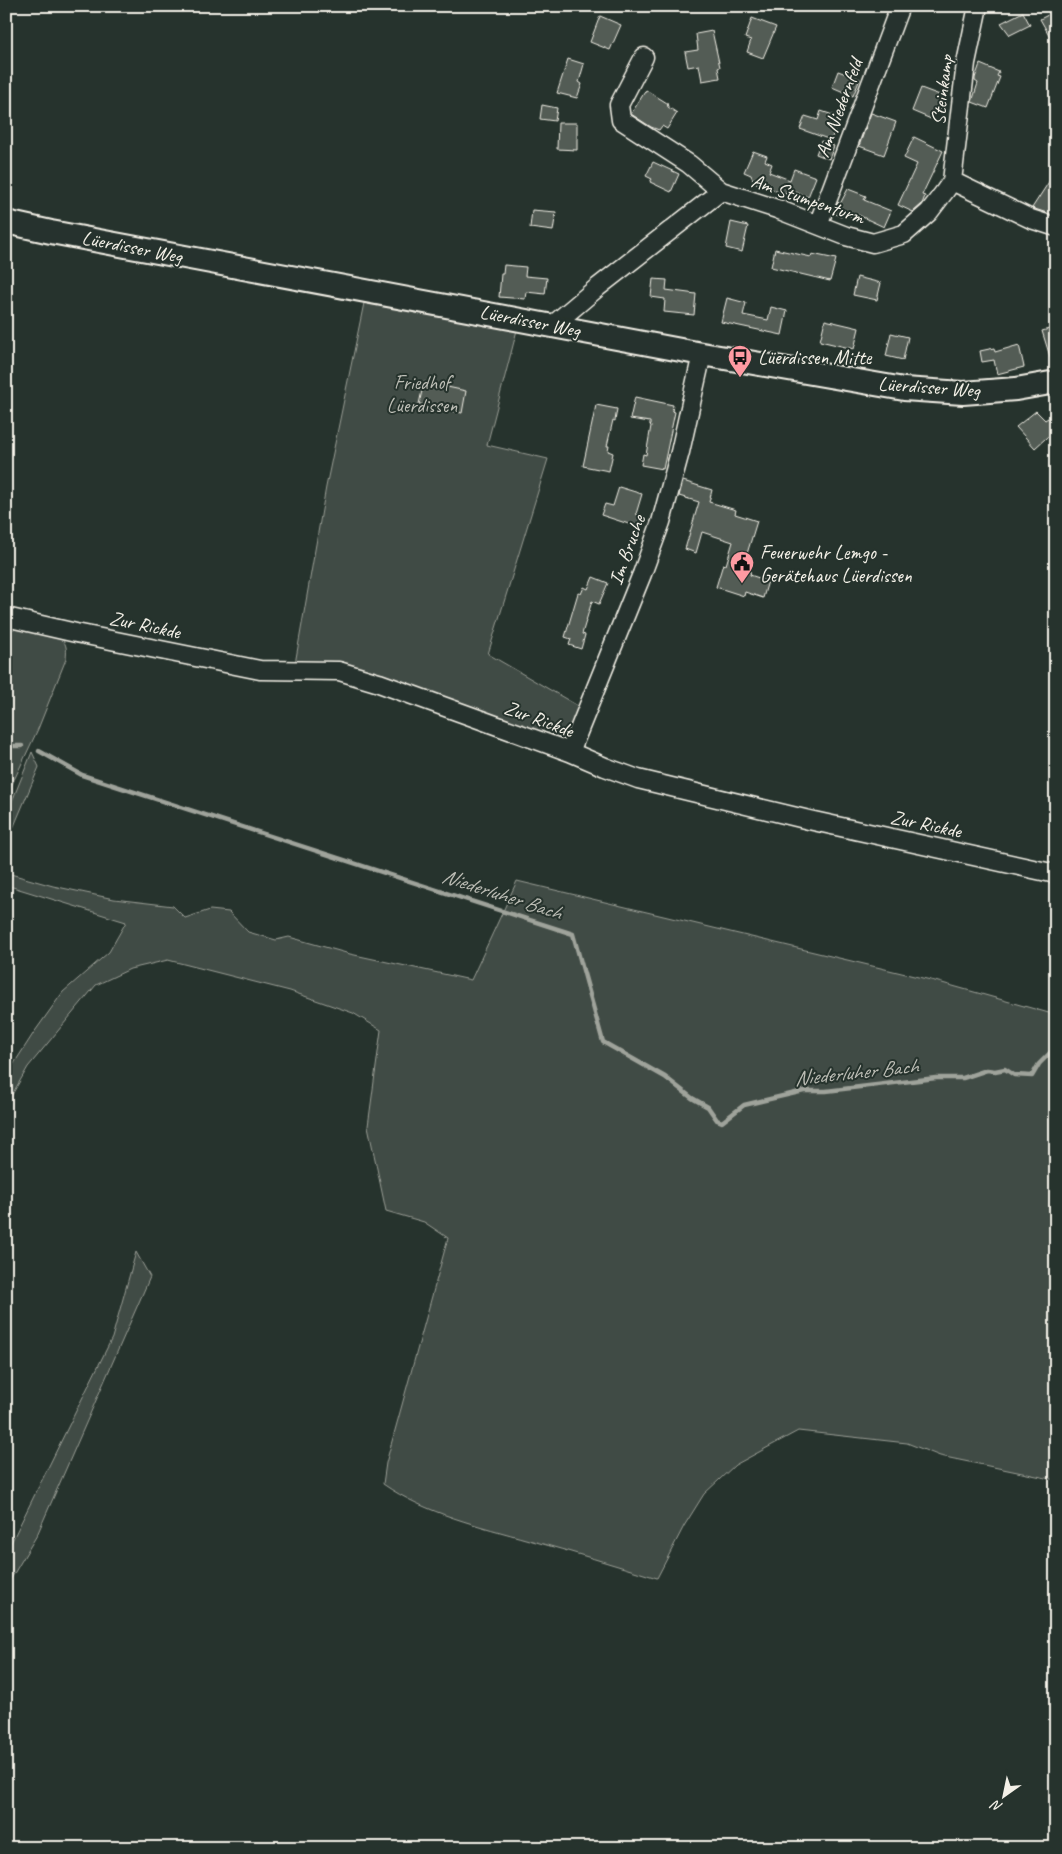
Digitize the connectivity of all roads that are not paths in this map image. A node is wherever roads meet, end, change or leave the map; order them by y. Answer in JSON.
{"nodes":[{"id":1,"x":900,"y":6,"type":"edge"},
{"id":2,"x":978,"y":6,"type":"edge"},
{"id":3,"x":644,"y":57,"type":"dead end"},
{"id":4,"x":952,"y":181,"type":"junction"},
{"id":5,"x":721,"y":191,"type":"junction"},
{"id":6,"x":6,"y":222,"type":"edge"},
{"id":7,"x":818,"y":225,"type":"junction"},
{"id":8,"x":1056,"y":227,"type":"edge"},
{"id":9,"x":553,"y":325,"type":"junction"},
{"id":10,"x":702,"y":354,"type":"junction"},
{"id":11,"x":1056,"y":382,"type":"edge"},
{"id":12,"x":6,"y":617,"type":"edge"},
{"id":13,"x":570,"y":752,"type":"junction"},
{"id":14,"x":1056,"y":874,"type":"edge"}],
"edges":[{"from":1,"to":7,"type":"street","name":"Am Niedernfeld"},
{"from":2,"to":4,"type":"street","name":"Steinkamp"},
{"from":3,"to":5,"type":"street","name":"Am Stumpenturm"},
{"from":4,"to":7,"type":"street","name":"Am Stumpenturm"},
{"from":4,"to":8,"type":"street"},
{"from":5,"to":7,"type":"street","name":"Am Stumpenturm"},
{"from":5,"to":9,"type":"street","name":"Am Stumpenturm"},
{"from":6,"to":9,"type":"main road","name":"Lüerdisser Weg"},
{"from":9,"to":10,"type":"main road","name":"Lüerdisser Weg"},
{"from":10,"to":11,"type":"main road","name":"Lüerdisser Weg"},
{"from":10,"to":13,"type":"street","name":"Im Bruche"},
{"from":12,"to":13,"type":"street","name":"Zur Rickde"},
{"from":13,"to":14,"type":"street","name":"Zur Rickde"}]}
